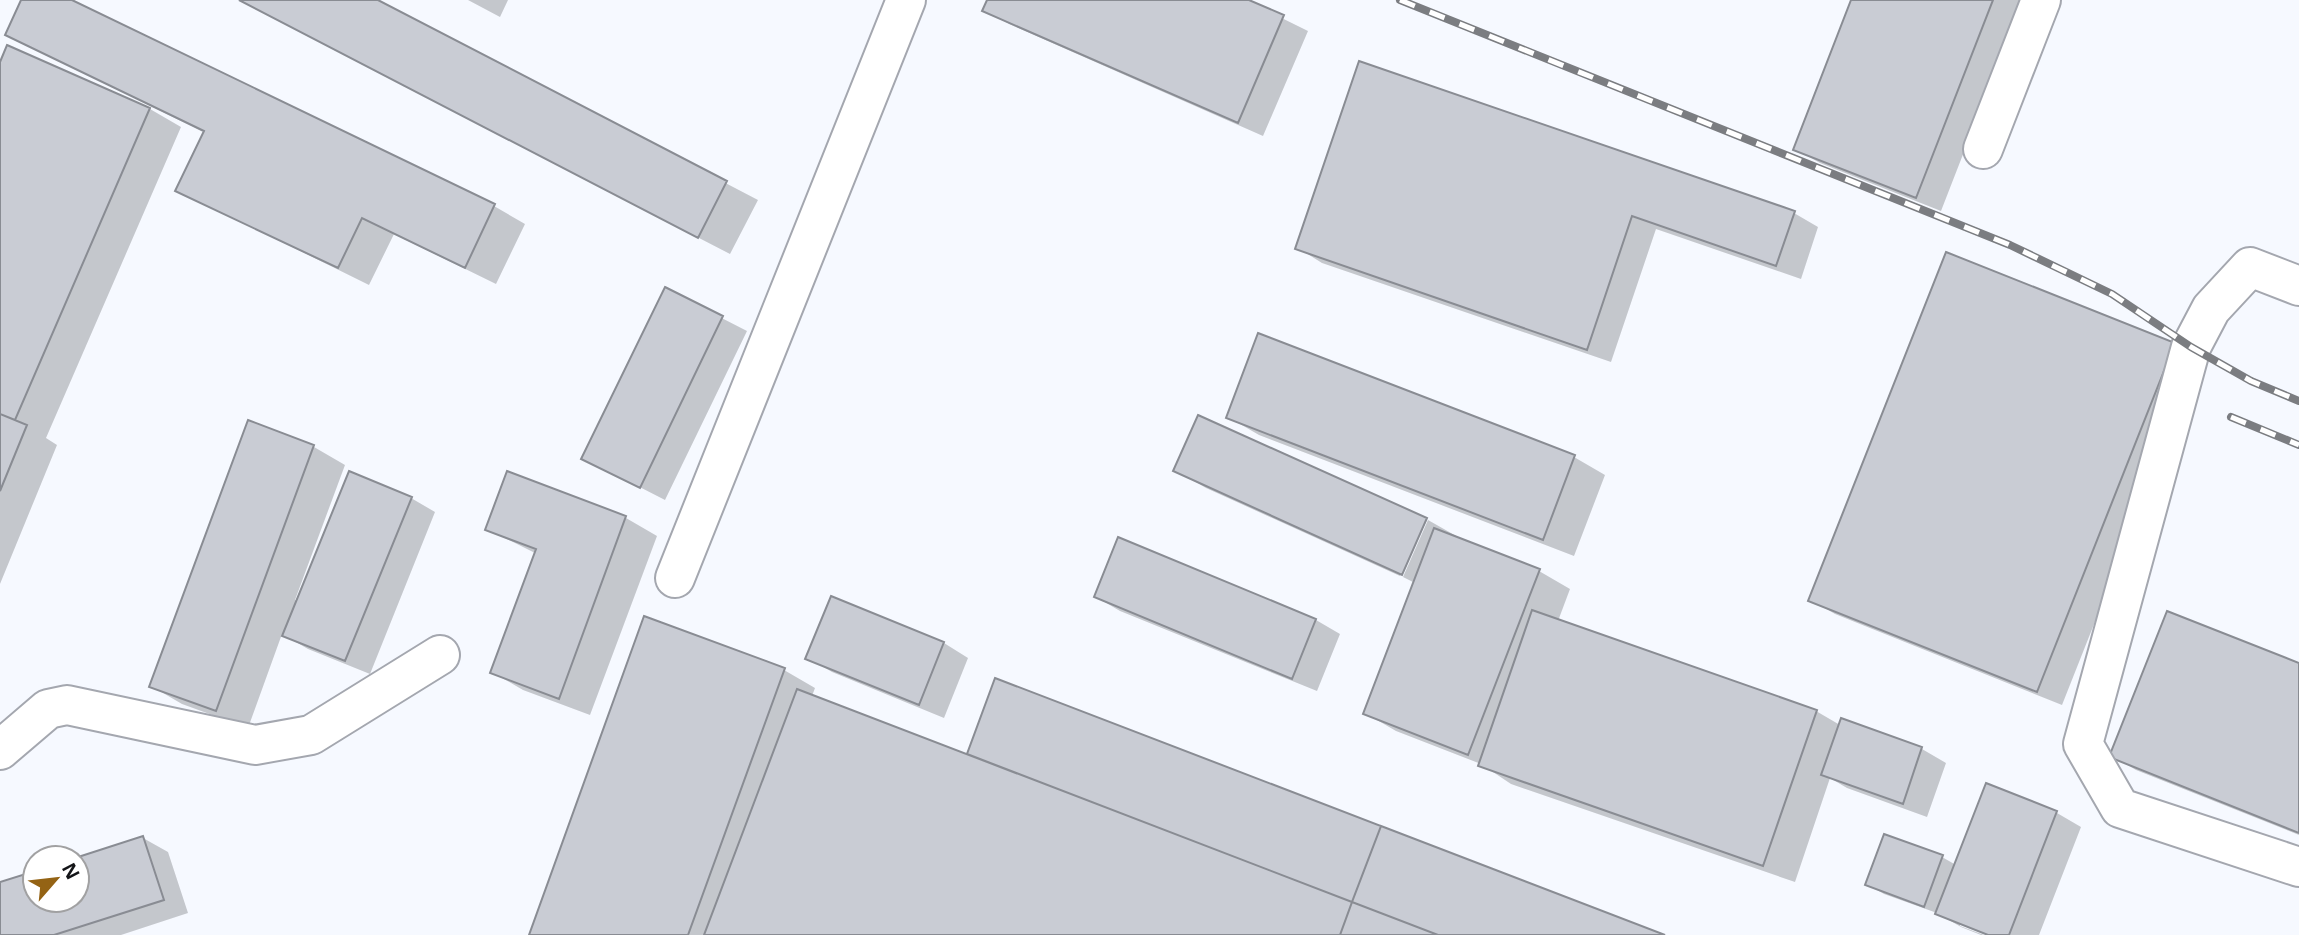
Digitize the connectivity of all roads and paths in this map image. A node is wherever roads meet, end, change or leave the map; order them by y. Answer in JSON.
{"nodes":[{"id":1,"x":906,"y":0,"type":"edge"},
{"id":2,"x":2041,"y":0,"type":"edge"},
{"id":3,"x":1983,"y":149,"type":"dead end"},
{"id":4,"x":2299,"y":286,"type":"edge"},
{"id":5,"x":675,"y":578,"type":"dead end"},
{"id":6,"x":440,"y":656,"type":"dead end"},
{"id":7,"x":0,"y":750,"type":"edge"},
{"id":8,"x":2299,"y":867,"type":"edge"}],
"edges":[{"from":1,"to":5,"type":"lane"},
{"from":2,"to":3,"type":"lane"},
{"from":4,"to":8,"type":"lane"},
{"from":6,"to":7,"type":"lane"}]}
